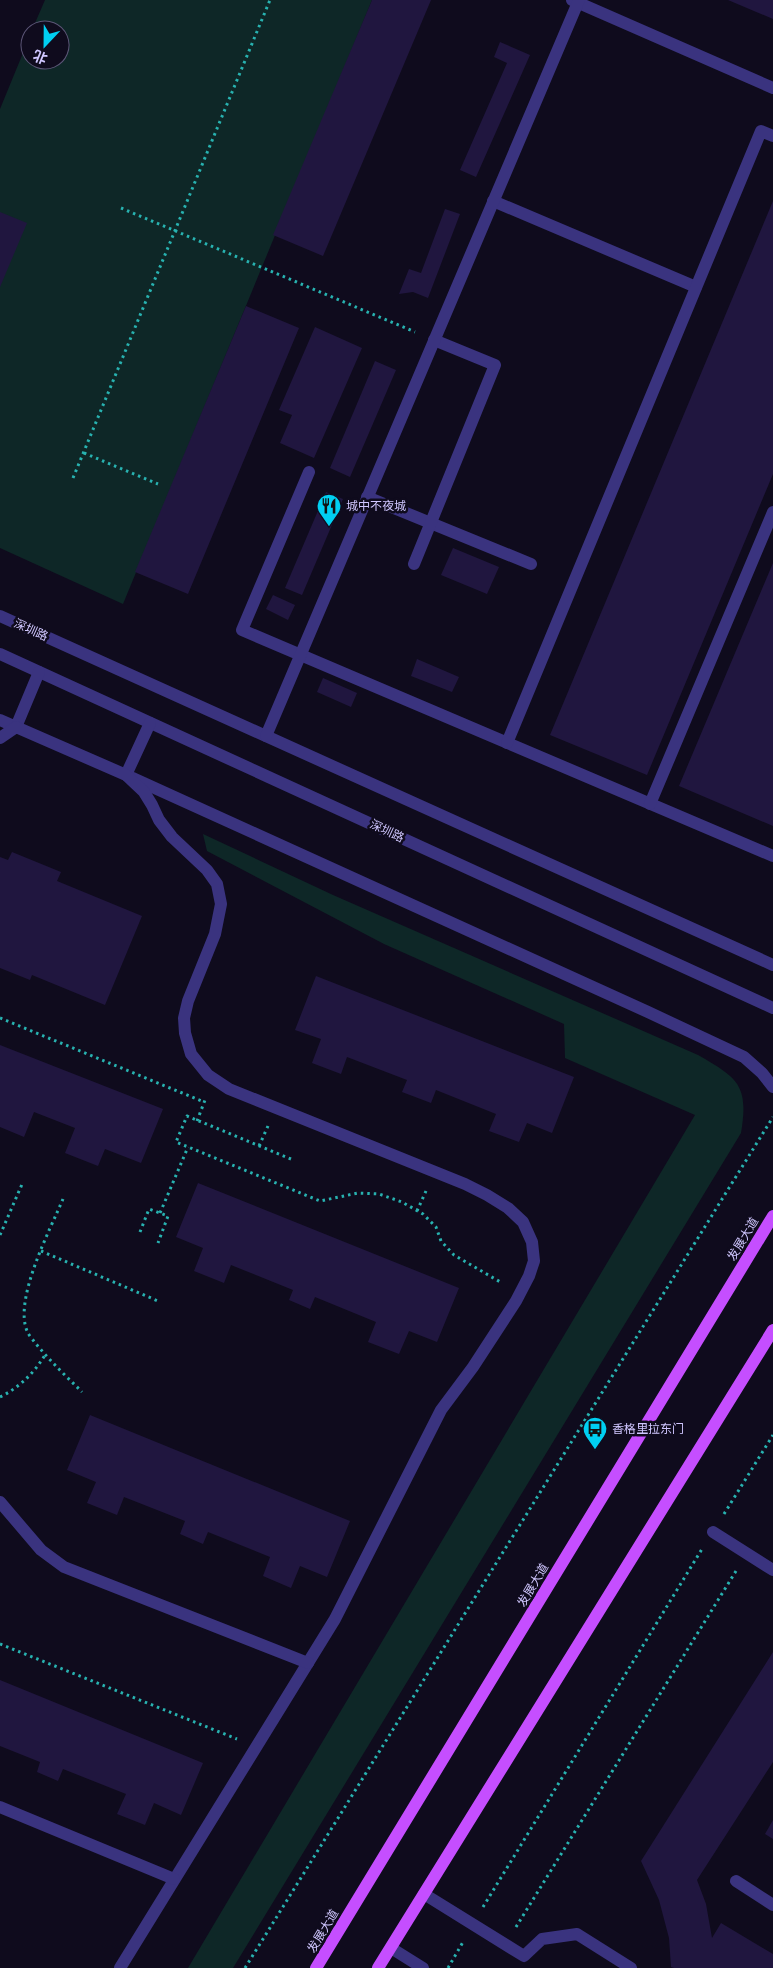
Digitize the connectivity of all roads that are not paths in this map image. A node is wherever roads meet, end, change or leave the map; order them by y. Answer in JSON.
{"nodes":[{"id":1,"x":576,"y":1,"type":"edge"},
{"id":2,"x":773,"y":88,"type":"edge"},
{"id":3,"x":773,"y":136,"type":"edge"},
{"id":4,"x":493,"y":201,"type":"junction"},
{"id":5,"x":696,"y":287,"type":"junction"},
{"id":6,"x":434,"y":340,"type":"junction"},
{"id":7,"x":309,"y":472,"type":"dead end"},
{"id":8,"x":368,"y":497,"type":"junction"},
{"id":9,"x":773,"y":512,"type":"edge"},
{"id":10,"x":430,"y":523,"type":"junction"},
{"id":11,"x":414,"y":564,"type":"dead end"},
{"id":12,"x":531,"y":564,"type":"dead end"},
{"id":13,"x":0,"y":616,"type":"edge"},
{"id":14,"x":0,"y":654,"type":"edge"},
{"id":15,"x":300,"y":655,"type":"junction"},
{"id":16,"x":39,"y":672,"type":"junction"},
{"id":17,"x":0,"y":720,"type":"edge"},
{"id":18,"x":150,"y":723,"type":"junction"},
{"id":19,"x":16,"y":727,"type":"junction"},
{"id":20,"x":266,"y":736,"type":"junction"},
{"id":21,"x":0,"y":738,"type":"edge"},
{"id":22,"x":507,"y":743,"type":"junction"},
{"id":23,"x":126,"y":775,"type":"junction"},
{"id":24,"x":650,"y":804,"type":"junction"},
{"id":25,"x":773,"y":856,"type":"edge"},
{"id":26,"x":773,"y":965,"type":"edge"},
{"id":27,"x":773,"y":1008,"type":"edge"},
{"id":28,"x":773,"y":1088,"type":"edge"},
{"id":29,"x":773,"y":1216,"type":"edge"},
{"id":30,"x":773,"y":1330,"type":"edge"},
{"id":31,"x":0,"y":1502,"type":"edge"},
{"id":32,"x":713,"y":1532,"type":"road end"},
{"id":33,"x":773,"y":1570,"type":"edge"},
{"id":34,"x":308,"y":1663,"type":"junction"},
{"id":35,"x":0,"y":1807,"type":"edge"},
{"id":36,"x":174,"y":1879,"type":"junction"},
{"id":37,"x":736,"y":1881,"type":"dead end"},
{"id":38,"x":424,"y":1894,"type":"junction"},
{"id":39,"x":773,"y":1905,"type":"edge"},
{"id":40,"x":391,"y":1948,"type":"junction"},
{"id":41,"x":120,"y":1968,"type":"edge"},
{"id":42,"x":316,"y":1968,"type":"edge"},
{"id":43,"x":378,"y":1968,"type":"edge"},
{"id":44,"x":423,"y":1968,"type":"edge"},
{"id":45,"x":631,"y":1968,"type":"edge"}],
"edges":[{"from":1,"to":2,"type":"street"},
{"from":1,"to":4,"type":"street"},
{"from":3,"to":5,"type":"street"},
{"from":4,"to":5,"type":"street"},
{"from":4,"to":6,"type":"street"},
{"from":5,"to":22,"type":"street"},
{"from":6,"to":8,"type":"street"},
{"from":6,"to":10,"type":"street"},
{"from":7,"to":15,"type":"street"},
{"from":8,"to":10,"type":"street"},
{"from":8,"to":15,"type":"street"},
{"from":9,"to":24,"type":"street"},
{"from":10,"to":11,"type":"street"},
{"from":10,"to":12,"type":"street"},
{"from":13,"to":20,"type":"street","name":"深圳路"},
{"from":14,"to":16,"type":"street","name":"深圳路"},
{"from":15,"to":20,"type":"street"},
{"from":15,"to":22,"type":"street"},
{"from":16,"to":18,"type":"street","name":"深圳路"},
{"from":16,"to":19,"type":"street"},
{"from":17,"to":19,"type":"street"},
{"from":18,"to":23,"type":"street"},
{"from":18,"to":27,"type":"street","name":"深圳路"},
{"from":19,"to":21,"type":"street"},
{"from":19,"to":23,"type":"street"},
{"from":20,"to":26,"type":"street","name":"深圳路"},
{"from":22,"to":24,"type":"street"},
{"from":23,"to":28,"type":"street"},
{"from":23,"to":34,"type":"street"},
{"from":24,"to":25,"type":"street"},
{"from":29,"to":42,"type":"main road","name":"发展大道"},
{"from":30,"to":38,"type":"main road"},
{"from":31,"to":34,"type":"street"},
{"from":32,"to":33,"type":"street"},
{"from":34,"to":36,"type":"street"},
{"from":35,"to":36,"type":"street"},
{"from":36,"to":41,"type":"street"},
{"from":37,"to":39,"type":"street"},
{"from":38,"to":40,"type":"main road"},
{"from":38,"to":45,"type":"street"},
{"from":40,"to":43,"type":"main road"},
{"from":40,"to":44,"type":"street"}]}
